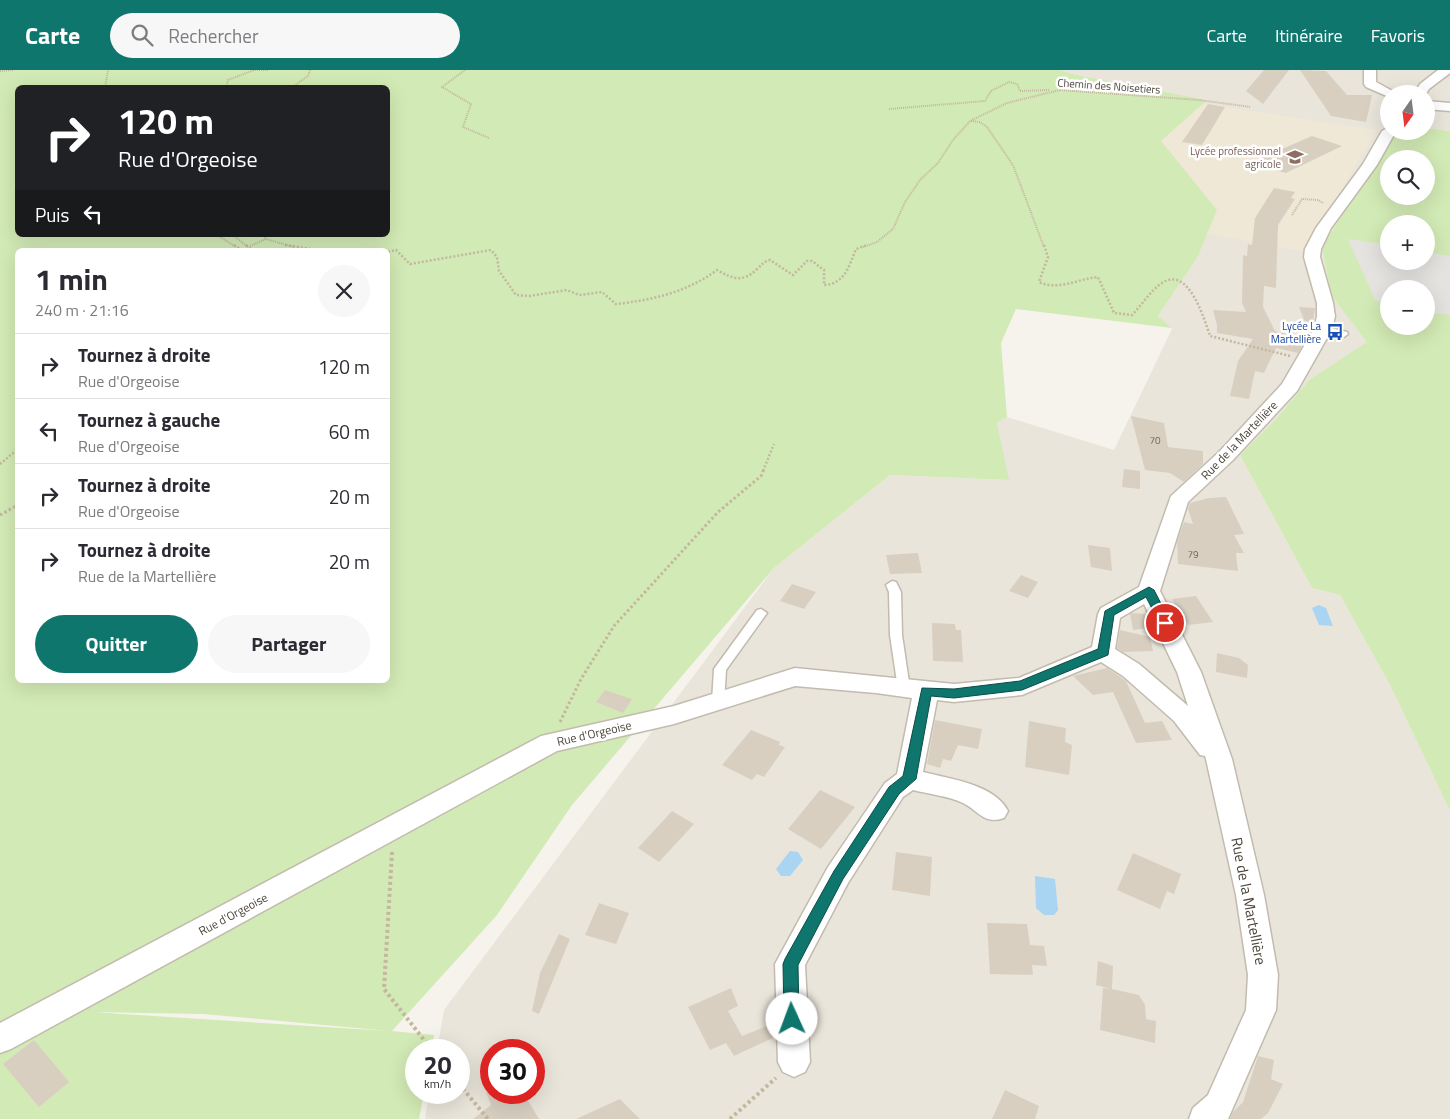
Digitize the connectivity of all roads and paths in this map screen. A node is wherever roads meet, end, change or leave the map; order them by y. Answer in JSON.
{"nodes":[{"id":1,"x":14,"y":70,"type":"edge"},
{"id":2,"x":108,"y":70,"type":"edge"},
{"id":3,"x":253,"y":70,"type":"edge"},
{"id":4,"x":269,"y":70,"type":"edge"},
{"id":5,"x":310,"y":70,"type":"edge"},
{"id":6,"x":465,"y":70,"type":"edge"},
{"id":7,"x":1370,"y":70,"type":"edge"},
{"id":8,"x":1446,"y":70,"type":"edge"},
{"id":9,"x":0,"y":71,"type":"edge"},
{"id":10,"x":106,"y":85,"type":"edge"},
{"id":11,"x":227,"y":85,"type":"edge"},
{"id":12,"x":295,"y":85,"type":"edge"},
{"id":13,"x":1427,"y":85,"type":"edge"},
{"id":14,"x":1380,"y":89,"type":"edge"},
{"id":15,"x":1060,"y":90,"type":"junction"},
{"id":16,"x":1435,"y":106,"type":"edge"},
{"id":17,"x":1251,"y":107,"type":"dead end"},
{"id":18,"x":1450,"y":107,"type":"edge"},
{"id":19,"x":889,"y":109,"type":"dead end"},
{"id":20,"x":970,"y":121,"type":"junction"},
{"id":21,"x":489,"y":138,"type":"dead end"},
{"id":22,"x":1384,"y":140,"type":"edge"},
{"id":23,"x":219,"y":237,"type":"edge"},
{"id":24,"x":236,"y":237,"type":"edge"},
{"id":25,"x":266,"y":239,"type":"joint"},
{"id":26,"x":250,"y":246,"type":"joint"},
{"id":27,"x":238,"y":248,"type":"edge"},
{"id":28,"x":303,"y":248,"type":"edge"},
{"id":29,"x":390,"y":252,"type":"edge"},
{"id":30,"x":1323,"y":329,"type":"junction"},
{"id":31,"x":1344,"y":334,"type":"dead end"},
{"id":32,"x":1306,"y":360,"type":"junction"},
{"id":33,"x":774,"y":444,"type":"dead end"},
{"id":34,"x":15,"y":452,"type":"edge"},
{"id":35,"x":0,"y":464,"type":"edge"},
{"id":36,"x":15,"y":507,"type":"edge"},
{"id":37,"x":0,"y":515,"type":"edge"},
{"id":38,"x":892,"y":585,"type":"dead end"},
{"id":39,"x":1149,"y":590,"type":"junction"},
{"id":40,"x":761,"y":613,"type":"dead end"},
{"id":41,"x":1103,"y":652,"type":"junction"},
{"id":42,"x":915,"y":690,"type":"junction"},
{"id":43,"x":718,"y":702,"type":"junction"},
{"id":44,"x":550,"y":743,"type":"junction"},
{"id":45,"x":1219,"y":759,"type":"junction"},
{"id":46,"x":909,"y":779,"type":"junction"},
{"id":47,"x":995,"y":811,"type":"dead end"},
{"id":48,"x":393,"y":827,"type":"junction"},
{"id":49,"x":0,"y":1039,"type":"edge"},
{"id":50,"x":423,"y":1039,"type":"edge"},
{"id":51,"x":794,"y":1062,"type":"joint"},
{"id":52,"x":470,"y":1097,"type":"edge"},
{"id":53,"x":488,"y":1119,"type":"edge"},
{"id":54,"x":730,"y":1119,"type":"edge"},
{"id":55,"x":1205,"y":1119,"type":"edge"}],
"edges":[{"from":1,"to":9,"type":"path"},
{"from":2,"to":10,"type":"path"},
{"from":3,"to":4,"type":"path"},
{"from":3,"to":11,"type":"path"},
{"from":5,"to":12,"type":"path"},
{"from":6,"to":21,"type":"path"},
{"from":7,"to":14,"type":"street"},
{"from":8,"to":13,"type":"street"},
{"from":15,"to":17,"type":"path","name":"Chemin des Noisetiers"},
{"from":15,"to":19,"type":"path","name":"Chemin des Noisetiers"},
{"from":15,"to":20,"type":"path"},
{"from":16,"to":18,"type":"street"},
{"from":20,"to":29,"type":"path"},
{"from":20,"to":32,"type":"path"},
{"from":22,"to":30,"type":"street","name":"Rue de la Martellière"},
{"from":23,"to":27,"type":"path"},
{"from":24,"to":26,"type":"path"},
{"from":25,"to":26,"type":"path"},
{"from":25,"to":28,"type":"path"},
{"from":30,"to":31,"type":"lane"},
{"from":30,"to":32,"type":"street","name":"Rue de la Martellière"},
{"from":32,"to":39,"type":"street","name":"Rue de la Martellière"},
{"from":33,"to":44,"type":"path"},
{"from":34,"to":35,"type":"path"},
{"from":36,"to":37,"type":"path"},
{"from":38,"to":42,"type":"lane"},
{"from":39,"to":41,"type":"street"},
{"from":39,"to":45,"type":"street","name":"Rue de la Martellière"},
{"from":40,"to":43,"type":"lane"},
{"from":41,"to":42,"type":"street","name":"Rue d'Orgeoise"},
{"from":41,"to":45,"type":"street","name":"Rue de la Martellière"},
{"from":42,"to":43,"type":"street","name":"Rue d'Orgeoise"},
{"from":42,"to":46,"type":"street"},
{"from":43,"to":44,"type":"street","name":"Rue d'Orgeoise"},
{"from":44,"to":48,"type":"street","name":"Rue d'Orgeoise"},
{"from":45,"to":55,"type":"street","name":"Rue de la Martellière"},
{"from":46,"to":47,"type":"street"},
{"from":46,"to":51,"type":"street"},
{"from":48,"to":49,"type":"street","name":"Rue d'Orgeoise"},
{"from":48,"to":50,"type":"path"},
{"from":51,"to":54,"type":"path"},
{"from":52,"to":53,"type":"path"}]}
